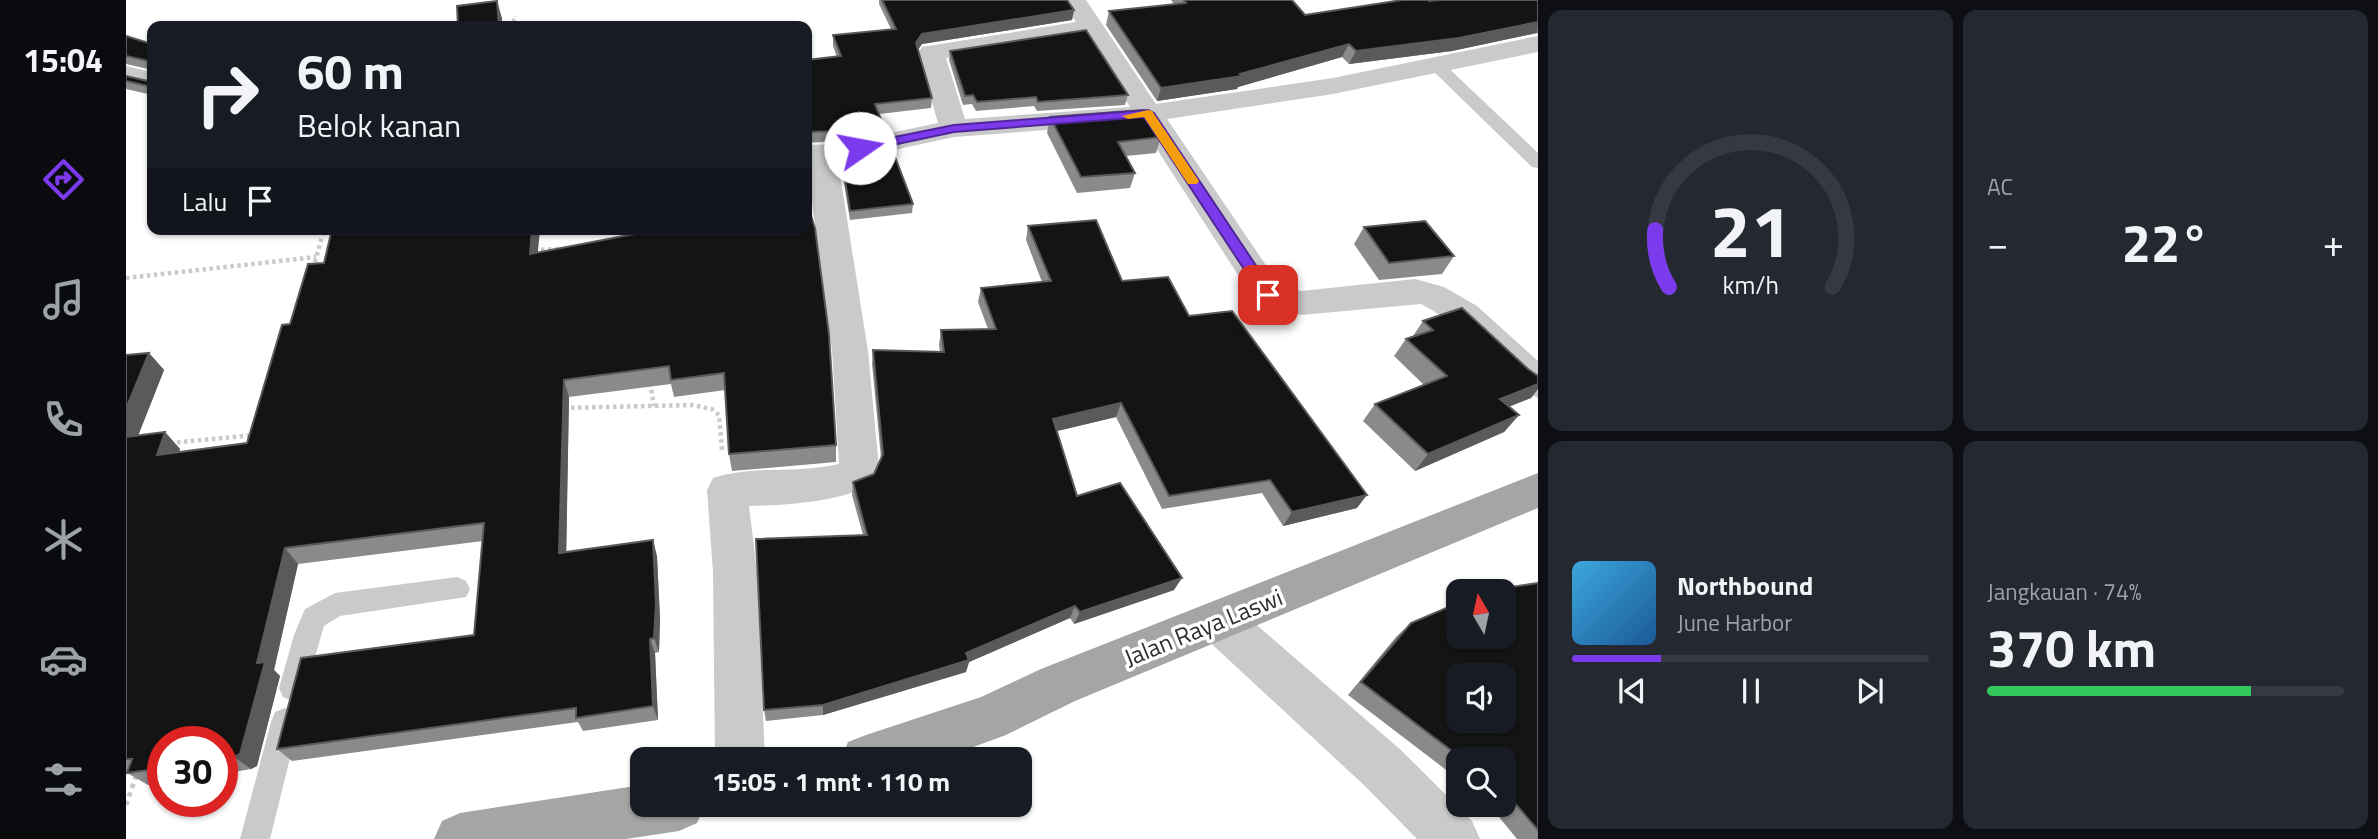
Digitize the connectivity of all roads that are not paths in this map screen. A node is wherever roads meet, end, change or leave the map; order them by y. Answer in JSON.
{"nodes":[{"id":1,"x":1074,"y":0,"type":"edge"},
{"id":2,"x":1092,"y":27,"type":"junction"},
{"id":3,"x":1538,"y":44,"type":"edge"},
{"id":4,"x":1436,"y":64,"type":"junction"},
{"id":5,"x":126,"y":74,"type":"edge"},
{"id":6,"x":147,"y":79,"type":"edge"},
{"id":7,"x":1148,"y":113,"type":"junction"},
{"id":8,"x":954,"y":128,"type":"junction"},
{"id":9,"x":814,"y":155,"type":"edge"},
{"id":10,"x":1538,"y":163,"type":"edge"},
{"id":11,"x":1538,"y":384,"type":"edge"},
{"id":12,"x":1538,"y":490,"type":"edge"},
{"id":13,"x":457,"y":589,"type":"dead end"},
{"id":14,"x":1219,"y":621,"type":"junction"},
{"id":15,"x":740,"y":747,"type":"edge"},
{"id":16,"x":904,"y":747,"type":"edge"},
{"id":17,"x":630,"y":813,"type":"edge"},
{"id":18,"x":255,"y":839,"type":"edge"},
{"id":19,"x":460,"y":839,"type":"edge"},
{"id":20,"x":1454,"y":839,"type":"edge"}],
"edges":[{"from":1,"to":2,"type":"street"},
{"from":2,"to":7,"type":"street"},
{"from":2,"to":8,"type":"street"},
{"from":3,"to":4,"type":"street"},
{"from":4,"to":7,"type":"street"},
{"from":4,"to":10,"type":"lane"},
{"from":5,"to":6,"type":"street"},
{"from":7,"to":8,"type":"street"},
{"from":7,"to":11,"type":"street"},
{"from":8,"to":9,"type":"street"},
{"from":9,"to":15,"type":"street"},
{"from":12,"to":14,"type":"main road","name":"Jalan Raya Laswi"},
{"from":13,"to":18,"type":"lane"},
{"from":14,"to":16,"type":"main road","name":"Jalan Raya Laswi"},
{"from":14,"to":20,"type":"street"},
{"from":17,"to":19,"type":"main road"}]}
